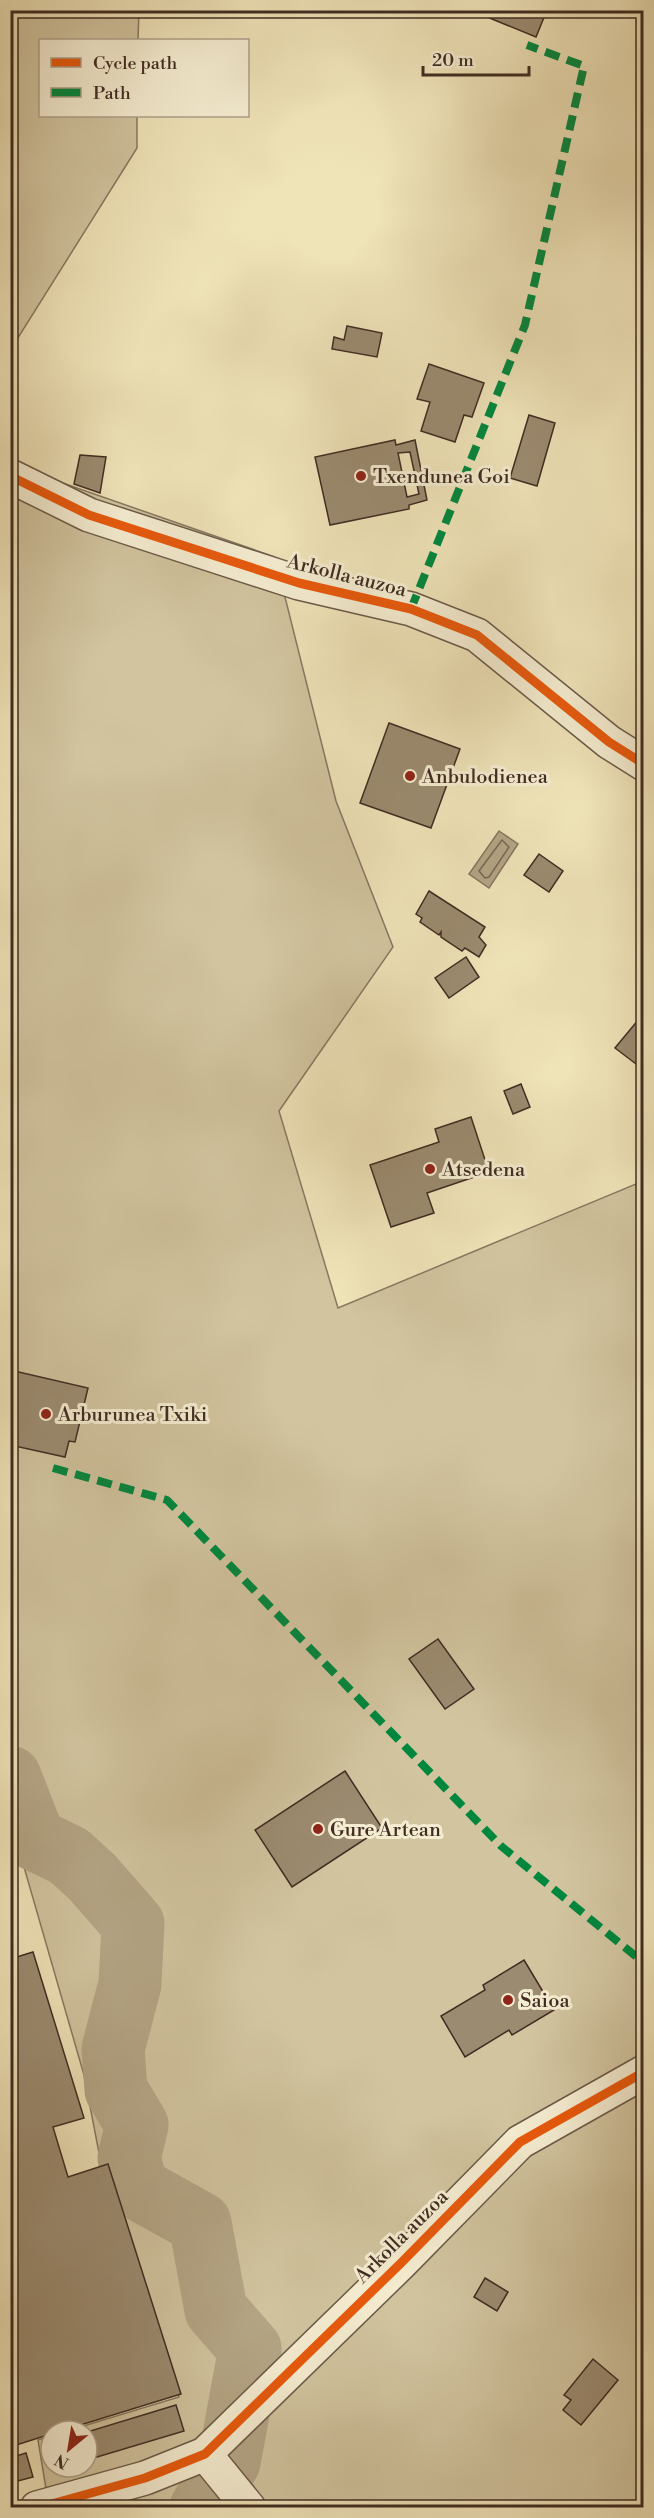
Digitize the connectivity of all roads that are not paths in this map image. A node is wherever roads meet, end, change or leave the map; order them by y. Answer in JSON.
{"nodes":[{"id":1,"x":10,"y":476,"type":"edge"},
{"id":2,"x":644,"y":764,"type":"edge"},
{"id":3,"x":644,"y":2072,"type":"edge"},
{"id":4,"x":210,"y":2460,"type":"junction"},
{"id":5,"x":243,"y":2500,"type":"edge"},
{"id":6,"x":37,"y":2508,"type":"edge"}],
"edges":[{"from":1,"to":2,"type":"street","name":"Arkolla auzoa"},
{"from":3,"to":4,"type":"street","name":"Arkolla auzoa"},
{"from":4,"to":5,"type":"street"},
{"from":4,"to":6,"type":"street"}]}
